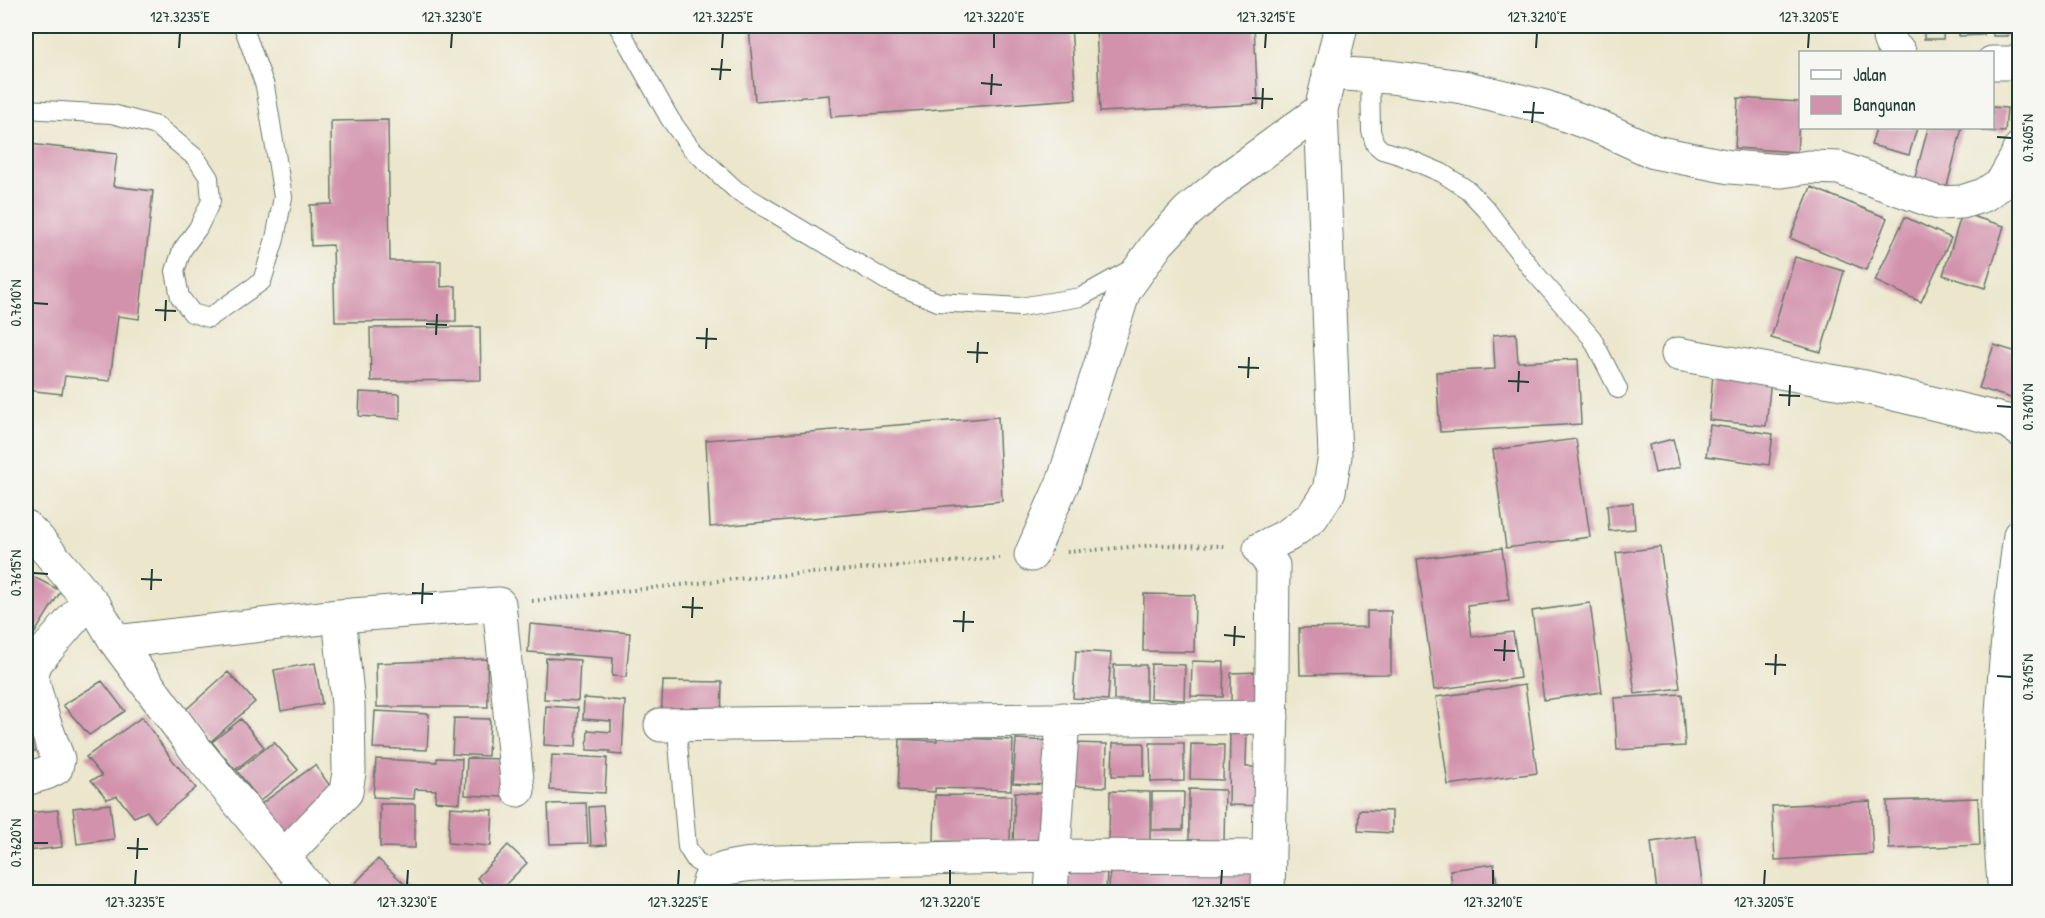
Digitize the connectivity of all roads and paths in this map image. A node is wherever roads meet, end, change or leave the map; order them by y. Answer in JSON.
{"nodes":[{"id":1,"x":243,"y":26,"type":"edge"},
{"id":2,"x":618,"y":26,"type":"edge"},
{"id":3,"x":1341,"y":26,"type":"edge"},
{"id":4,"x":1890,"y":26,"type":"edge"},
{"id":5,"x":1898,"y":51,"type":"edge"},
{"id":6,"x":1994,"y":63,"type":"edge"},
{"id":7,"x":2019,"y":63,"type":"edge"},
{"id":8,"x":1329,"y":73,"type":"junction"},
{"id":9,"x":1370,"y":76,"type":"junction"},
{"id":10,"x":26,"y":109,"type":"edge"},
{"id":11,"x":1321,"y":110,"type":"junction"},
{"id":12,"x":2019,"y":148,"type":"edge"},
{"id":13,"x":1144,"y":262,"type":"junction"},
{"id":14,"x":1678,"y":354,"type":"dead end"},
{"id":15,"x":1618,"y":389,"type":"dead end"},
{"id":16,"x":2019,"y":430,"type":"edge"},
{"id":17,"x":26,"y":527,"type":"edge"},
{"id":18,"x":2019,"y":536,"type":"edge"},
{"id":19,"x":1260,"y":549,"type":"junction"},
{"id":20,"x":1030,"y":555,"type":"junction"},
{"id":21,"x":89,"y":600,"type":"junction"},
{"id":22,"x":499,"y":604,"type":"junction"},
{"id":23,"x":339,"y":615,"type":"junction"},
{"id":24,"x":39,"y":639,"type":"edge"},
{"id":25,"x":116,"y":642,"type":"junction"},
{"id":26,"x":1272,"y":717,"type":"junction"},
{"id":27,"x":1063,"y":719,"type":"junction"},
{"id":28,"x":669,"y":734,"type":"joint"},
{"id":29,"x":26,"y":779,"type":"edge"},
{"id":30,"x":518,"y":790,"type":"dead end"},
{"id":31,"x":1054,"y":856,"type":"junction"},
{"id":32,"x":284,"y":857,"type":"junction"},
{"id":33,"x":1269,"y":857,"type":"junction"},
{"id":34,"x":711,"y":883,"type":"edge"},
{"id":35,"x":312,"y":892,"type":"edge"},
{"id":36,"x":1051,"y":892,"type":"edge"},
{"id":37,"x":1268,"y":892,"type":"edge"},
{"id":38,"x":2005,"y":892,"type":"edge"}],
"edges":[{"from":1,"to":10,"type":"lane"},
{"from":2,"to":13,"type":"lane"},
{"from":3,"to":8,"type":"street"},
{"from":4,"to":5,"type":"street"},
{"from":6,"to":7,"type":"street"},
{"from":8,"to":9,"type":"street"},
{"from":8,"to":11,"type":"street"},
{"from":9,"to":12,"type":"street"},
{"from":9,"to":15,"type":"lane"},
{"from":11,"to":13,"type":"street"},
{"from":11,"to":19,"type":"street"},
{"from":13,"to":20,"type":"street"},
{"from":14,"to":16,"type":"street"},
{"from":17,"to":21,"type":"street"},
{"from":18,"to":38,"type":"street"},
{"from":19,"to":20,"type":"path"},
{"from":19,"to":26,"type":"street"},
{"from":20,"to":22,"type":"path"},
{"from":21,"to":24,"type":"street"},
{"from":21,"to":25,"type":"street"},
{"from":22,"to":23,"type":"street"},
{"from":22,"to":30,"type":"street"},
{"from":23,"to":25,"type":"street"},
{"from":23,"to":32,"type":"street"},
{"from":24,"to":29,"type":"street"},
{"from":25,"to":32,"type":"street"},
{"from":26,"to":27,"type":"street"},
{"from":26,"to":33,"type":"street"},
{"from":27,"to":28,"type":"street"},
{"from":27,"to":31,"type":"street"},
{"from":28,"to":34,"type":"lane"},
{"from":31,"to":33,"type":"street"},
{"from":31,"to":34,"type":"street"},
{"from":31,"to":36,"type":"street"},
{"from":32,"to":35,"type":"street"},
{"from":33,"to":37,"type":"street"}]}
